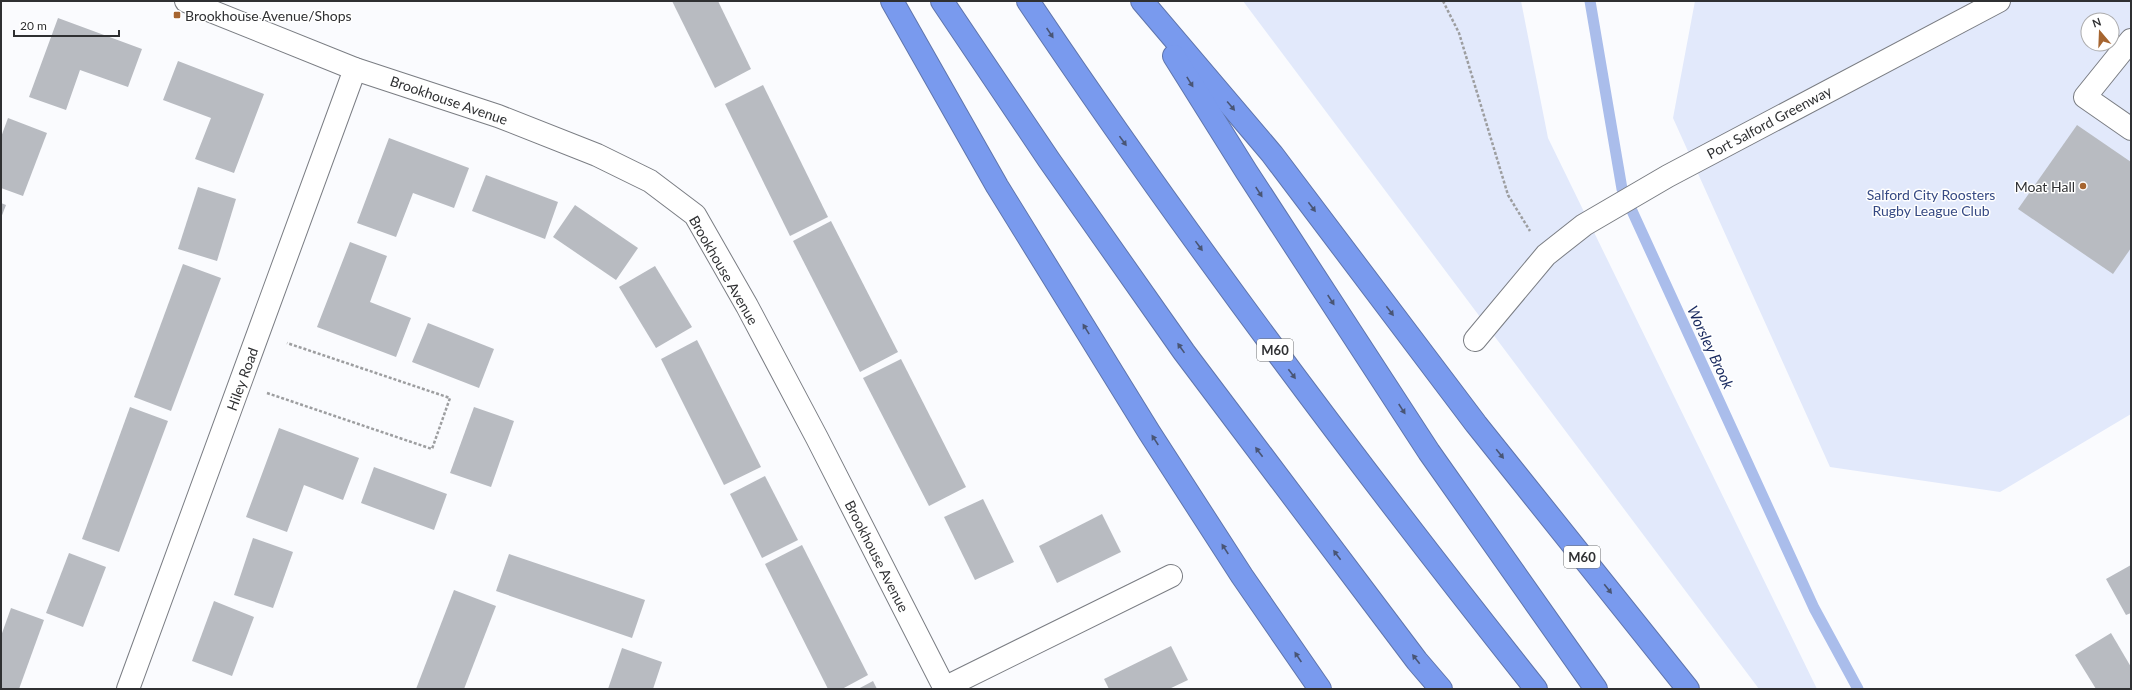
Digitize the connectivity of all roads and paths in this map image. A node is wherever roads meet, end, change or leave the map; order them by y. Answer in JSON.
{"nodes":[{"id":1,"x":186,"y":1,"type":"edge"},
{"id":2,"x":892,"y":1,"type":"edge"},
{"id":3,"x":942,"y":1,"type":"edge"},
{"id":4,"x":1028,"y":1,"type":"edge"},
{"id":5,"x":1141,"y":1,"type":"edge"},
{"id":6,"x":1443,"y":1,"type":"edge"},
{"id":7,"x":1999,"y":1,"type":"edge"},
{"id":8,"x":2131,"y":40,"type":"edge"},
{"id":9,"x":355,"y":69,"type":"junction"},
{"id":10,"x":2131,"y":129,"type":"edge"},
{"id":11,"x":1546,"y":255,"type":"junction"},
{"id":12,"x":258,"y":333,"type":"junction"},
{"id":13,"x":1475,"y":340,"type":"dead end"},
{"id":14,"x":240,"y":384,"type":"junction"},
{"id":15,"x":1171,"y":576,"type":"dead end"},
{"id":16,"x":944,"y":688,"type":"edge"},
{"id":17,"x":128,"y":689,"type":"edge"},
{"id":18,"x":1320,"y":689,"type":"edge"},
{"id":19,"x":1441,"y":689,"type":"edge"},
{"id":20,"x":1536,"y":689,"type":"edge"},
{"id":21,"x":1596,"y":689,"type":"edge"},
{"id":22,"x":1688,"y":689,"type":"edge"}],
"edges":[{"from":1,"to":9,"type":"street","name":"Brookhouse Avenue"},
{"from":18,"to":2,"type":"highway","one_way":true},
{"from":19,"to":3,"type":"highway","one_way":true},
{"from":4,"to":20,"type":"highway","number":"M60","one_way":true},
{"from":5,"to":21,"type":"highway","one_way":true},
{"from":5,"to":22,"type":"highway","number":"M60","one_way":true},
{"from":6,"to":11,"type":"path"},
{"from":7,"to":11,"type":"street","name":"Port Salford Greenway"},
{"from":8,"to":10,"type":"street"},
{"from":9,"to":12,"type":"street","name":"Hiley Road"},
{"from":9,"to":16,"type":"street","name":"Brookhouse Avenue"},
{"from":11,"to":13,"type":"street","name":"Port Salford Greenway"},
{"from":12,"to":14,"type":"street","name":"Hiley Road"},
{"from":12,"to":14,"type":"path"},
{"from":14,"to":17,"type":"street","name":"Hiley Road"},
{"from":15,"to":16,"type":"street"}]}
